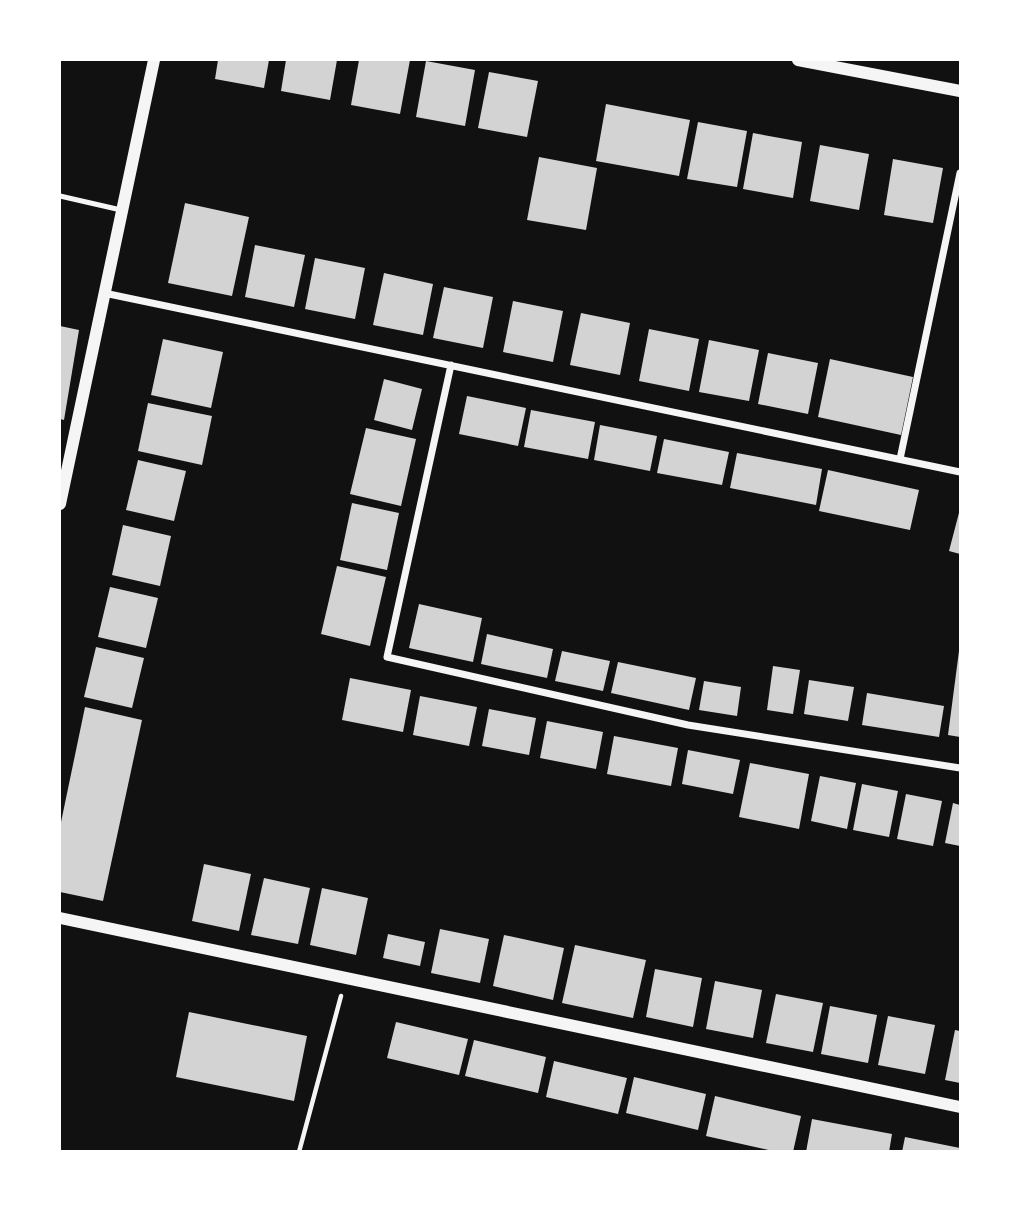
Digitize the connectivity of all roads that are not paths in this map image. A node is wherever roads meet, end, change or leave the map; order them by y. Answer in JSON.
{"nodes":[{"id":1,"x":154,"y":60,"type":"edge"},
{"id":2,"x":798,"y":60,"type":"edge"},
{"id":3,"x":961,"y":91,"type":"edge"},
{"id":4,"x":961,"y":173,"type":"edge"},
{"id":5,"x":60,"y":196,"type":"edge"},
{"id":6,"x":121,"y":210,"type":"junction"},
{"id":7,"x":103,"y":293,"type":"junction"},
{"id":8,"x":451,"y":365,"type":"junction"},
{"id":9,"x":900,"y":459,"type":"junction"},
{"id":10,"x":961,"y":472,"type":"edge"},
{"id":11,"x":60,"y":504,"type":"edge"},
{"id":12,"x":961,"y":768,"type":"edge"},
{"id":13,"x":60,"y":918,"type":"edge"},
{"id":14,"x":961,"y":1107,"type":"edge"}],
"edges":[{"from":1,"to":6,"type":"street"},
{"from":2,"to":3,"type":"street"},
{"from":4,"to":9,"type":"street"},
{"from":5,"to":6,"type":"lane"},
{"from":6,"to":7,"type":"street"},
{"from":7,"to":8,"type":"street"},
{"from":7,"to":11,"type":"street"},
{"from":8,"to":9,"type":"street"},
{"from":8,"to":12,"type":"street"},
{"from":9,"to":10,"type":"street"},
{"from":13,"to":14,"type":"street"}]}
